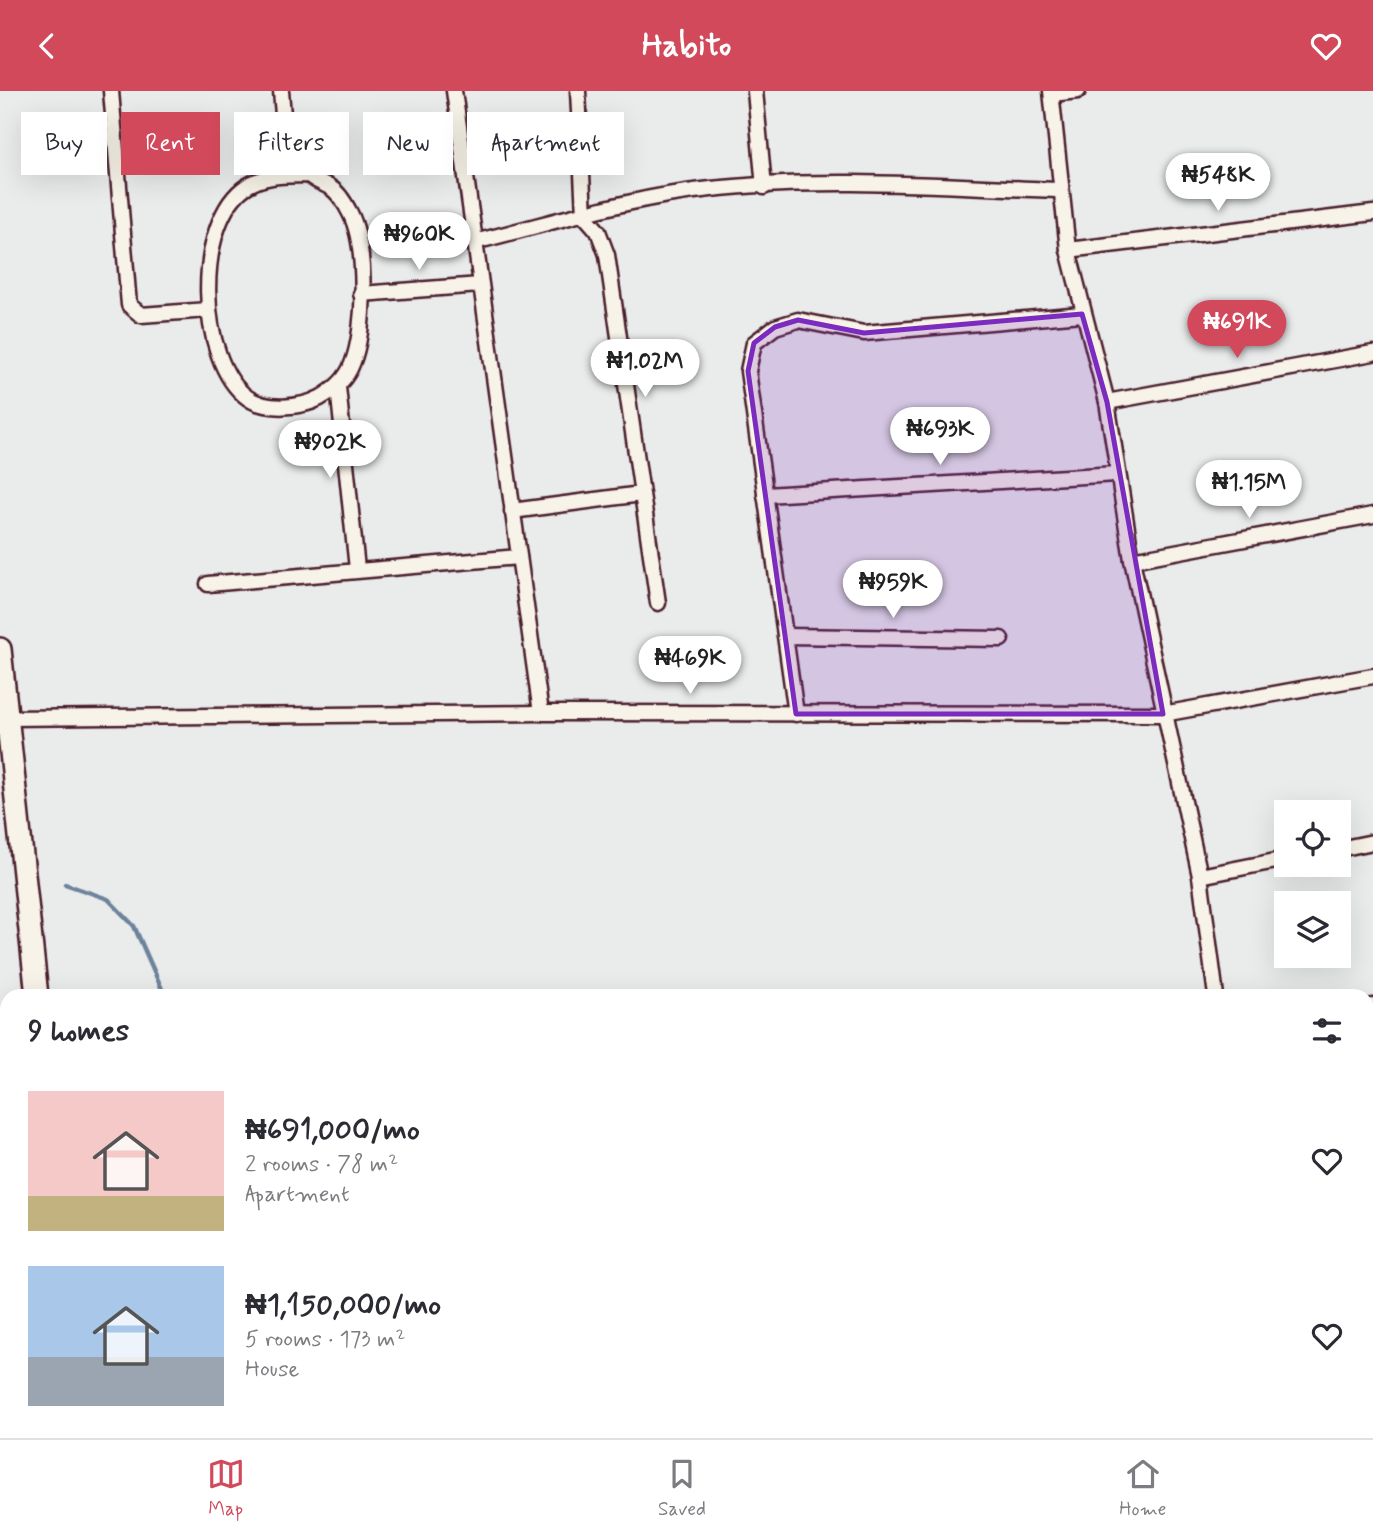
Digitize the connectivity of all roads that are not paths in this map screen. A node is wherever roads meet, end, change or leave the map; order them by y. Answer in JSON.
{"nodes":[{"id":1,"x":111,"y":91,"type":"edge"},
{"id":2,"x":281,"y":91,"type":"edge"},
{"id":3,"x":454,"y":91,"type":"edge"},
{"id":4,"x":578,"y":91,"type":"edge"},
{"id":5,"x":755,"y":91,"type":"edge"},
{"id":6,"x":1078,"y":91,"type":"edge"},
{"id":7,"x":1052,"y":93,"type":"edge"},
{"id":8,"x":283,"y":112,"type":"edge"},
{"id":9,"x":269,"y":176,"type":"joint"},
{"id":10,"x":309,"y":176,"type":"joint"},
{"id":11,"x":764,"y":187,"type":"junction"},
{"id":12,"x":1061,"y":190,"type":"junction"},
{"id":13,"x":1373,"y":213,"type":"edge"},
{"id":14,"x":584,"y":215,"type":"junction"},
{"id":15,"x":474,"y":242,"type":"junction"},
{"id":16,"x":1068,"y":250,"type":"junction"},
{"id":17,"x":480,"y":285,"type":"junction"},
{"id":18,"x":361,"y":294,"type":"junction"},
{"id":19,"x":208,"y":310,"type":"junction"},
{"id":20,"x":1082,"y":314,"type":"junction"},
{"id":21,"x":1373,"y":353,"type":"edge"},
{"id":22,"x":338,"y":387,"type":"junction"},
{"id":23,"x":1107,"y":402,"type":"junction"},
{"id":24,"x":1117,"y":474,"type":"junction"},
{"id":25,"x":641,"y":494,"type":"junction"},
{"id":26,"x":765,"y":495,"type":"junction"},
{"id":27,"x":512,"y":511,"type":"junction"},
{"id":28,"x":1373,"y":516,"type":"edge"},
{"id":29,"x":519,"y":557,"type":"junction"},
{"id":30,"x":1132,"y":560,"type":"junction"},
{"id":31,"x":358,"y":569,"type":"junction"},
{"id":32,"x":208,"y":584,"type":"dead end"},
{"id":33,"x":658,"y":603,"type":"dead end"},
{"id":34,"x":785,"y":636,"type":"junction"},
{"id":35,"x":1001,"y":639,"type":"dead end"},
{"id":36,"x":0,"y":656,"type":"edge"},
{"id":37,"x":1373,"y":676,"type":"edge"},
{"id":38,"x":541,"y":713,"type":"junction"},
{"id":39,"x":796,"y":714,"type":"junction"},
{"id":40,"x":1163,"y":714,"type":"junction"},
{"id":41,"x":7,"y":718,"type":"junction"},
{"id":42,"x":1373,"y":842,"type":"edge"},
{"id":43,"x":1351,"y":847,"type":"edge"},
{"id":44,"x":1274,"y":861,"type":"edge"},
{"id":45,"x":1200,"y":876,"type":"junction"},
{"id":46,"x":36,"y":989,"type":"edge"},
{"id":47,"x":1215,"y":989,"type":"edge"}],
"edges":[{"from":1,"to":19,"type":"street"},
{"from":2,"to":8,"type":"street"},
{"from":3,"to":15,"type":"street"},
{"from":4,"to":14,"type":"street"},
{"from":5,"to":11,"type":"street"},
{"from":6,"to":7,"type":"street"},
{"from":7,"to":12,"type":"street"},
{"from":9,"to":10,"type":"street"},
{"from":9,"to":19,"type":"street"},
{"from":10,"to":18,"type":"street"},
{"from":11,"to":12,"type":"street"},
{"from":11,"to":14,"type":"street"},
{"from":12,"to":16,"type":"street"},
{"from":13,"to":16,"type":"street"},
{"from":14,"to":15,"type":"street"},
{"from":14,"to":25,"type":"street"},
{"from":15,"to":17,"type":"street"},
{"from":16,"to":20,"type":"street"},
{"from":17,"to":18,"type":"street"},
{"from":17,"to":27,"type":"street"},
{"from":18,"to":22,"type":"street"},
{"from":19,"to":22,"type":"street"},
{"from":20,"to":23,"type":"street"},
{"from":20,"to":26,"type":"street"},
{"from":21,"to":23,"type":"street"},
{"from":22,"to":31,"type":"street"},
{"from":23,"to":24,"type":"street"},
{"from":24,"to":26,"type":"street"},
{"from":24,"to":30,"type":"street"},
{"from":25,"to":27,"type":"street"},
{"from":25,"to":33,"type":"street"},
{"from":26,"to":34,"type":"street"},
{"from":27,"to":29,"type":"street"},
{"from":28,"to":30,"type":"street"},
{"from":29,"to":31,"type":"street"},
{"from":29,"to":38,"type":"street"},
{"from":30,"to":40,"type":"street"},
{"from":31,"to":32,"type":"street"},
{"from":34,"to":35,"type":"street"},
{"from":34,"to":39,"type":"street"},
{"from":36,"to":41,"type":"main road"},
{"from":37,"to":40,"type":"street"},
{"from":38,"to":39,"type":"street"},
{"from":38,"to":41,"type":"street"},
{"from":39,"to":40,"type":"street"},
{"from":40,"to":45,"type":"street"},
{"from":41,"to":46,"type":"main road"},
{"from":42,"to":43,"type":"street"},
{"from":44,"to":45,"type":"street"},
{"from":45,"to":47,"type":"street"}]}
